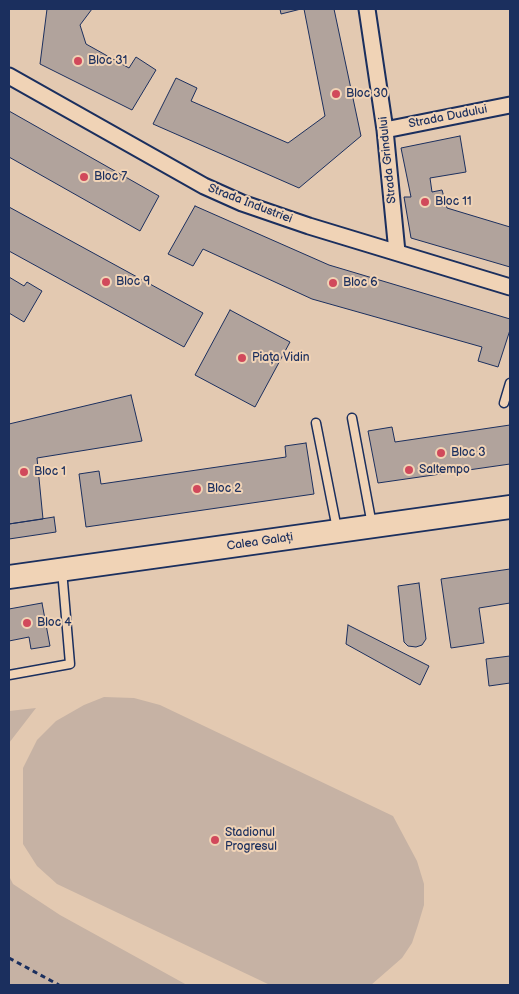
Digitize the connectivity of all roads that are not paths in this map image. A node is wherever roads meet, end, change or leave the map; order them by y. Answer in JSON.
{"nodes":[{"id":1,"x":367,"y":9,"type":"edge"},
{"id":2,"x":9,"y":76,"type":"edge"},
{"id":3,"x":510,"y":105,"type":"edge"},
{"id":4,"x":385,"y":130,"type":"junction"},
{"id":5,"x":397,"y":252,"type":"junction"},
{"id":6,"x":510,"y":287,"type":"edge"},
{"id":7,"x":510,"y":383,"type":"edge"},
{"id":8,"x":504,"y":403,"type":"dead end"},
{"id":9,"x":352,"y":418,"type":"dead end"},
{"id":10,"x":316,"y":423,"type":"dead end"},
{"id":11,"x":510,"y":507,"type":"edge"},
{"id":12,"x":372,"y":526,"type":"junction"},
{"id":13,"x":337,"y":531,"type":"junction"},
{"id":14,"x":62,"y":568,"type":"junction"},
{"id":15,"x":9,"y":576,"type":"edge"},
{"id":16,"x":9,"y":675,"type":"edge"}],
"edges":[{"from":1,"to":4,"type":"street","name":"Strada Grindului"},
{"from":2,"to":5,"type":"street","name":"Strada Industriei"},
{"from":3,"to":4,"type":"street","name":"Strada Dudului"},
{"from":4,"to":5,"type":"street","name":"Strada Grindului"},
{"from":5,"to":6,"type":"street","name":"Strada Industriei"},
{"from":7,"to":8,"type":"lane"},
{"from":9,"to":12,"type":"lane"},
{"from":10,"to":13,"type":"lane"},
{"from":11,"to":12,"type":"main road","name":"Calea Galați"},
{"from":12,"to":13,"type":"main road","name":"Calea Galați"},
{"from":13,"to":14,"type":"main road","name":"Calea Galați"},
{"from":14,"to":15,"type":"main road","name":"Calea Galați"},
{"from":14,"to":16,"type":"lane"}]}
